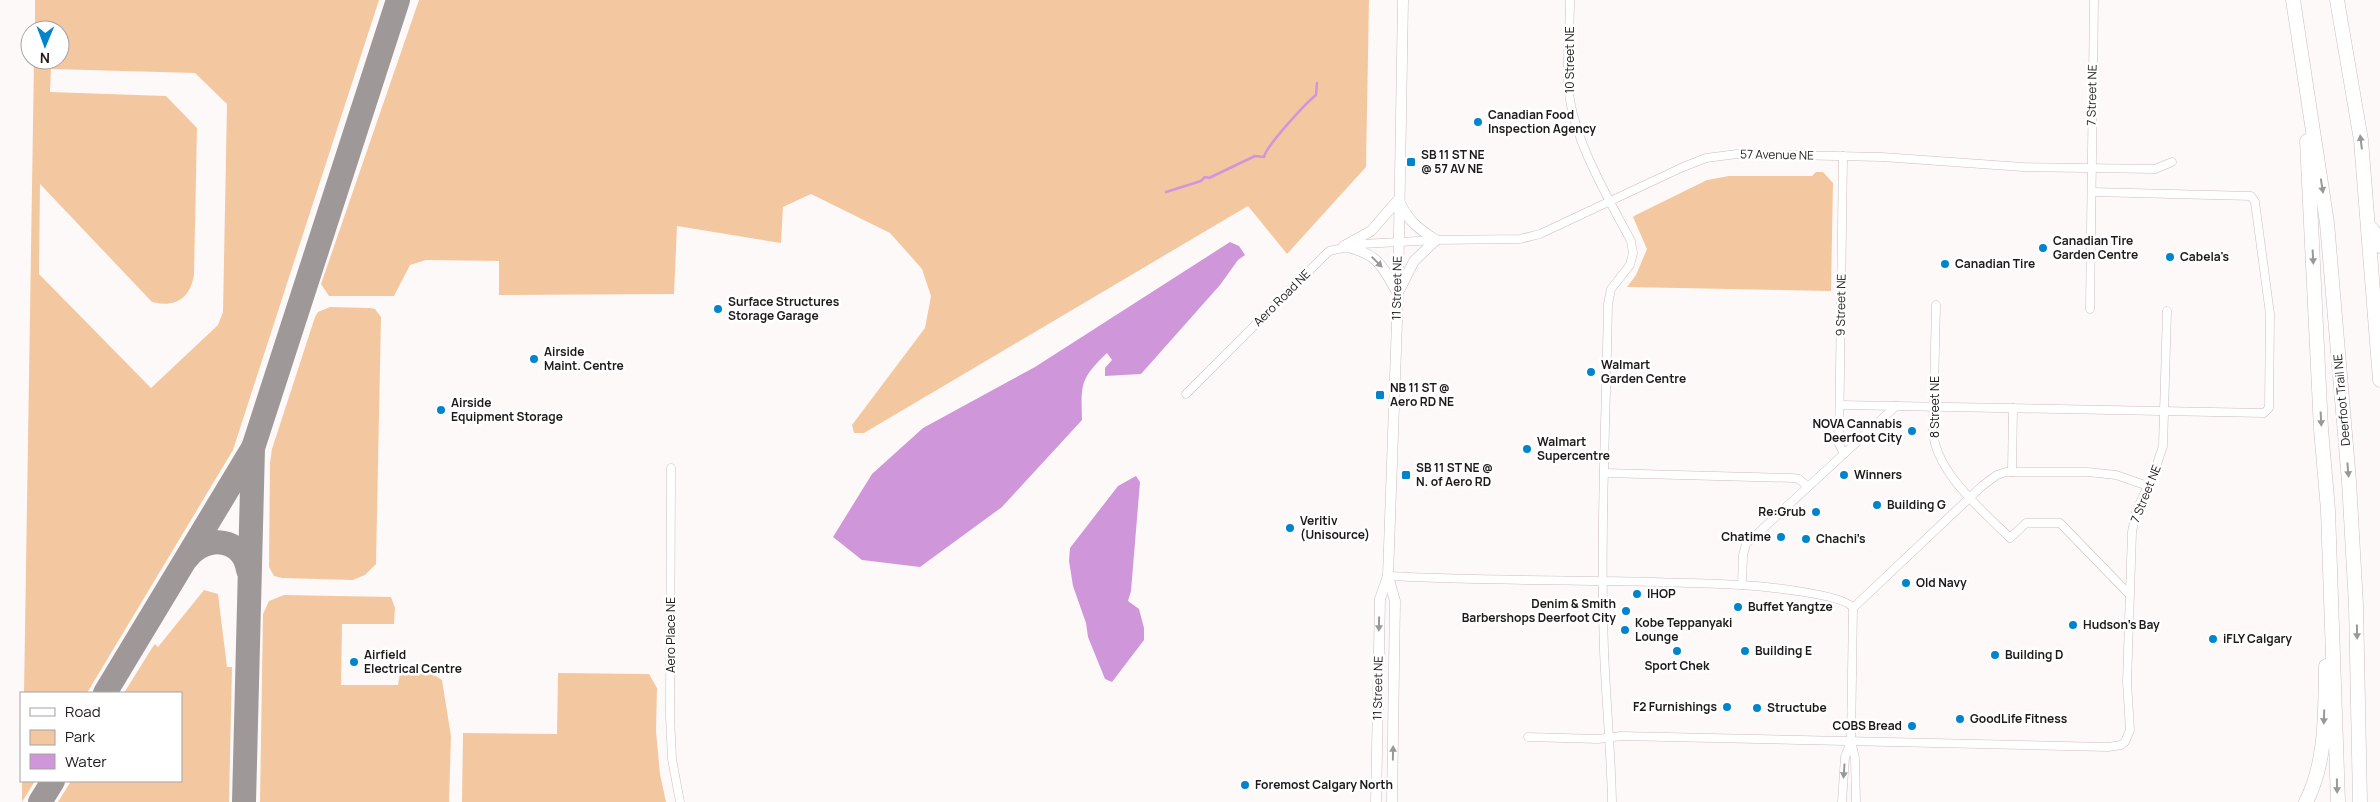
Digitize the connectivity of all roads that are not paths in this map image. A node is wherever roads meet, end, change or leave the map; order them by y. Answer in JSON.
{"nodes":[{"id":1,"x":1403,"y":0,"type":"edge"},
{"id":2,"x":1570,"y":0,"type":"edge"},
{"id":3,"x":2094,"y":0,"type":"edge"},
{"id":4,"x":2287,"y":0,"type":"edge"},
{"id":5,"x":2293,"y":0,"type":"edge"},
{"id":6,"x":2337,"y":0,"type":"edge"},
{"id":7,"x":1842,"y":156,"type":"junction"},
{"id":8,"x":2172,"y":162,"type":"dead end"},
{"id":9,"x":2091,"y":168,"type":"junction"},
{"id":10,"x":2092,"y":192,"type":"junction"},
{"id":11,"x":1398,"y":200,"type":"junction"},
{"id":12,"x":1610,"y":202,"type":"junction"},
{"id":13,"x":2368,"y":226,"type":"junction"},
{"id":14,"x":1436,"y":240,"type":"junction"},
{"id":15,"x":1398,"y":243,"type":"junction"},
{"id":16,"x":1344,"y":246,"type":"junction"},
{"id":17,"x":2380,"y":246,"type":"edge"},
{"id":18,"x":1398,"y":293,"type":"junction"},
{"id":19,"x":1936,"y":305,"type":"dead end"},
{"id":20,"x":2090,"y":309,"type":"dead end"},
{"id":21,"x":2167,"y":311,"type":"dead end"},
{"id":22,"x":2380,"y":380,"type":"edge"},
{"id":23,"x":1186,"y":394,"type":"dead end"},
{"id":24,"x":1840,"y":404,"type":"junction"},
{"id":25,"x":1896,"y":406,"type":"junction"},
{"id":26,"x":1934,"y":406,"type":"junction"},
{"id":27,"x":2013,"y":408,"type":"junction"},
{"id":28,"x":2165,"y":410,"type":"junction"},
{"id":29,"x":1844,"y":454,"type":"junction"},
{"id":30,"x":671,"y":468,"type":"dead end"},
{"id":31,"x":2012,"y":472,"type":"junction"},
{"id":32,"x":1605,"y":473,"type":"junction"},
{"id":33,"x":2148,"y":486,"type":"junction"},
{"id":34,"x":1808,"y":487,"type":"junction"},
{"id":35,"x":1970,"y":498,"type":"junction"},
{"id":36,"x":2328,"y":510,"type":"junction"},
{"id":37,"x":1388,"y":576,"type":"junction"},
{"id":38,"x":1604,"y":582,"type":"junction"},
{"id":39,"x":1742,"y":585,"type":"junction"},
{"id":40,"x":2129,"y":594,"type":"junction"},
{"id":41,"x":1853,"y":608,"type":"junction"},
{"id":42,"x":1378,"y":718,"type":"junction"},
{"id":43,"x":1611,"y":736,"type":"junction"},
{"id":44,"x":1528,"y":737,"type":"dead end"},
{"id":45,"x":1851,"y":741,"type":"junction"},
{"id":46,"x":680,"y":802,"type":"edge"},
{"id":47,"x":1376,"y":802,"type":"edge"},
{"id":48,"x":1382,"y":802,"type":"edge"},
{"id":49,"x":1392,"y":802,"type":"edge"},
{"id":50,"x":1612,"y":802,"type":"edge"},
{"id":51,"x":1842,"y":802,"type":"edge"},
{"id":52,"x":1856,"y":802,"type":"edge"},
{"id":53,"x":2306,"y":802,"type":"edge"},
{"id":54,"x":2338,"y":802,"type":"edge"},
{"id":55,"x":2360,"y":802,"type":"edge"}],
"edges":[{"from":1,"to":11,"type":"street","name":"11 Street NE"},
{"from":2,"to":12,"type":"street","name":"10 Street NE"},
{"from":3,"to":9,"type":"street","name":"7 Street NE"},
{"from":4,"to":36,"type":"highway","one_way":true},
{"from":5,"to":55,"type":"highway","name":"Deerfoot Trail NE","one_way":true},
{"from":13,"to":6,"type":"highway","one_way":true},
{"from":7,"to":9,"type":"street","name":"57 Avenue NE"},
{"from":7,"to":12,"type":"street","name":"57 Avenue NE"},
{"from":7,"to":24,"type":"street","name":"9 Street NE"},
{"from":8,"to":9,"type":"street","name":"57 Avenue NE"},
{"from":9,"to":10,"type":"street","name":"7 Street NE"},
{"from":10,"to":20,"type":"street","name":"7 Street NE"},
{"from":10,"to":28,"type":"street"},
{"from":11,"to":14,"type":"street"},
{"from":11,"to":15,"type":"street","name":"11 Street NE"},
{"from":11,"to":16,"type":"street"},
{"from":12,"to":14,"type":"street","name":"57 Avenue NE"},
{"from":12,"to":32,"type":"street","name":"10 Street NE"},
{"from":13,"to":17,"type":"highway"},
{"from":13,"to":22,"type":"highway"},
{"from":14,"to":15,"type":"street","name":"57 Avenue NE"},
{"from":14,"to":18,"type":"street"},
{"from":15,"to":16,"type":"street","name":"Aero Road NE"},
{"from":15,"to":18,"type":"street","name":"11 Street NE"},
{"from":16,"to":18,"type":"street","one_way":true},
{"from":16,"to":23,"type":"street","name":"Aero Road NE"},
{"from":18,"to":37,"type":"street","name":"11 Street NE"},
{"from":19,"to":26,"type":"street","name":"8 Street NE"},
{"from":21,"to":28,"type":"street","name":"7 Street NE"},
{"from":24,"to":25,"type":"street"},
{"from":24,"to":29,"type":"street","name":"9 Street NE"},
{"from":25,"to":26,"type":"street"},
{"from":25,"to":29,"type":"street"},
{"from":26,"to":27,"type":"street"},
{"from":26,"to":35,"type":"street","name":"8 Street NE"},
{"from":27,"to":28,"type":"street"},
{"from":27,"to":31,"type":"street"},
{"from":28,"to":33,"type":"street","name":"7 Street NE"},
{"from":29,"to":34,"type":"street"},
{"from":30,"to":46,"type":"street","name":"Aero Place NE"},
{"from":31,"to":33,"type":"street"},
{"from":31,"to":35,"type":"street"},
{"from":32,"to":34,"type":"street"},
{"from":32,"to":38,"type":"street","name":"10 Street NE"},
{"from":33,"to":40,"type":"street","name":"7 Street NE"},
{"from":34,"to":39,"type":"street"},
{"from":35,"to":40,"type":"street","name":"8 Street NE"},
{"from":35,"to":41,"type":"street"},
{"from":36,"to":53,"type":"highway","one_way":true},
{"from":36,"to":54,"type":"highway","one_way":true},
{"from":37,"to":38,"type":"street"},
{"from":37,"to":42,"type":"street","name":"11 Street NE","one_way":true},
{"from":49,"to":37,"type":"street","name":"11 Street NE","one_way":true},
{"from":38,"to":39,"type":"street"},
{"from":38,"to":43,"type":"street","name":"10 Street NE"},
{"from":39,"to":41,"type":"street"},
{"from":40,"to":45,"type":"street","name":"7 Street NE"},
{"from":41,"to":45,"type":"street"},
{"from":42,"to":47,"type":"street","name":"11 Street NE"},
{"from":42,"to":48,"type":"street"},
{"from":43,"to":44,"type":"street"},
{"from":43,"to":45,"type":"street"},
{"from":43,"to":50,"type":"street","name":"10 Street NE"},
{"from":45,"to":51,"type":"street","one_way":true},
{"from":45,"to":52,"type":"street"}]}
